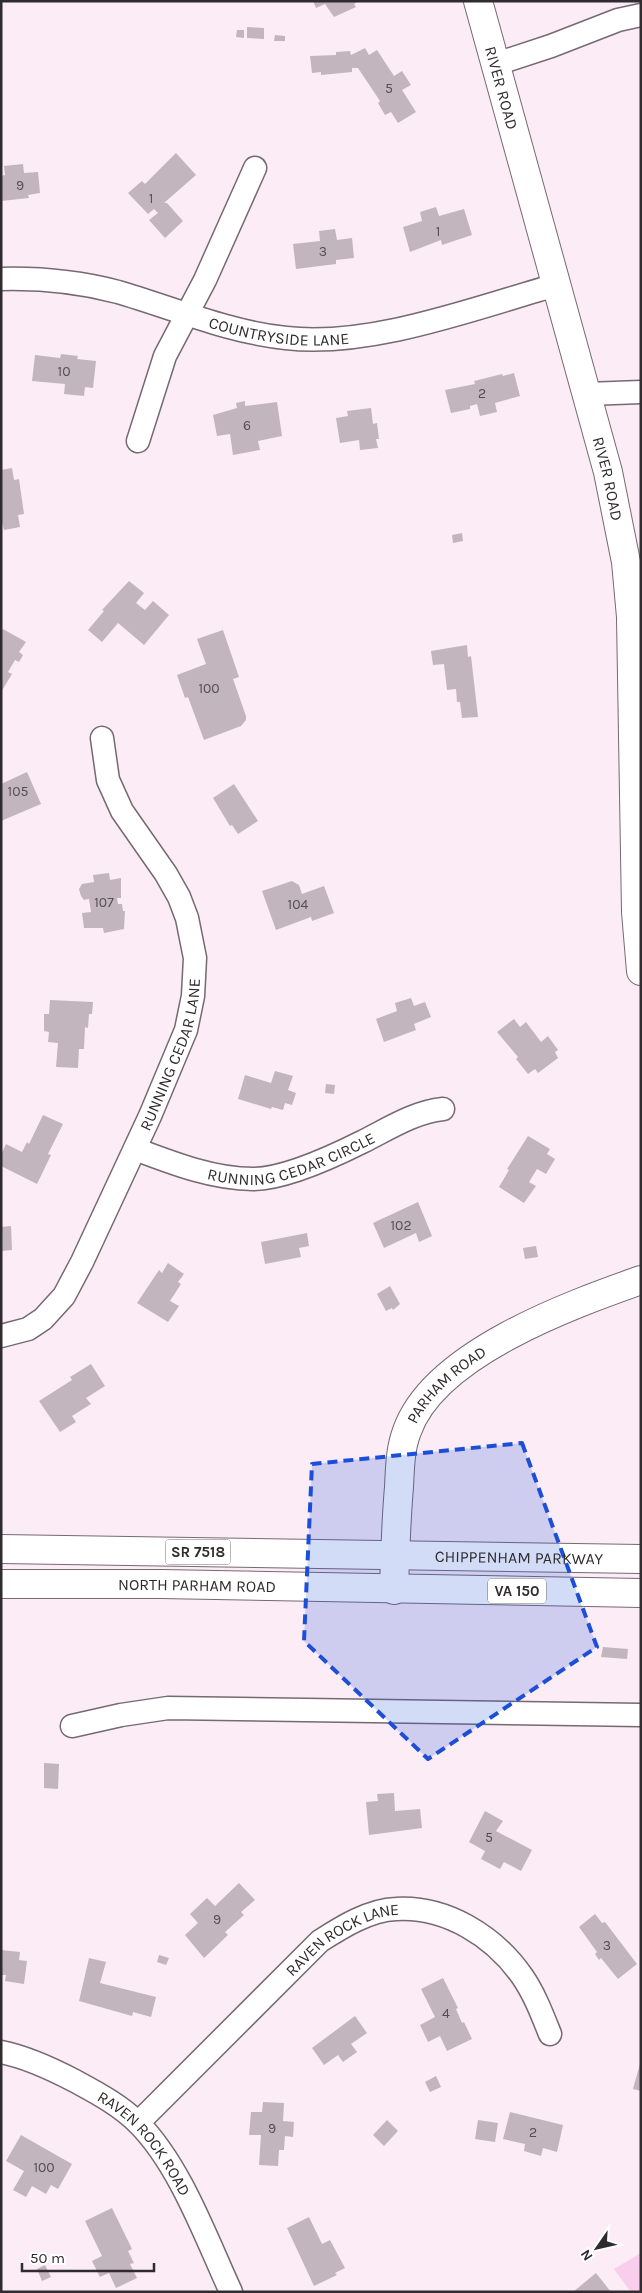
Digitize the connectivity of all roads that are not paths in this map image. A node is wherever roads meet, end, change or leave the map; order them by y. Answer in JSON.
{"nodes":[{"id":1,"x":478,"y":1,"type":"edge"},
{"id":2,"x":641,"y":15,"type":"edge"},
{"id":3,"x":496,"y":64,"type":"junction"},
{"id":4,"x":255,"y":168,"type":"dead end"},
{"id":5,"x":1,"y":279,"type":"edge"},
{"id":6,"x":556,"y":285,"type":"junction"},
{"id":7,"x":186,"y":314,"type":"junction"},
{"id":8,"x":641,"y":392,"type":"edge"},
{"id":9,"x":587,"y":394,"type":"junction"},
{"id":10,"x":138,"y":441,"type":"dead end"},
{"id":11,"x":102,"y":738,"type":"dead end"},
{"id":12,"x":641,"y":971,"type":"edge"},
{"id":13,"x":443,"y":1109,"type":"dead end"},
{"id":14,"x":135,"y":1149,"type":"junction"},
{"id":15,"x":641,"y":1280,"type":"edge"},
{"id":16,"x":1,"y":1336,"type":"edge"},
{"id":17,"x":1,"y":1549,"type":"edge"},
{"id":18,"x":395,"y":1555,"type":"junction"},
{"id":19,"x":641,"y":1559,"type":"edge"},
{"id":20,"x":1,"y":1584,"type":"edge"},
{"id":21,"x":394,"y":1590,"type":"junction"},
{"id":22,"x":641,"y":1593,"type":"edge"},
{"id":23,"x":641,"y":1715,"type":"edge"},
{"id":24,"x":72,"y":1726,"type":"dead end"},
{"id":25,"x":550,"y":2034,"type":"dead end"},
{"id":26,"x":1,"y":2052,"type":"edge"},
{"id":27,"x":138,"y":2123,"type":"junction"},
{"id":28,"x":231,"y":2292,"type":"edge"}],
"edges":[{"from":1,"to":3,"type":"main road","name":"RIVER ROAD"},
{"from":2,"to":3,"type":"street"},
{"from":3,"to":6,"type":"main road","name":"RIVER ROAD"},
{"from":4,"to":7,"type":"street"},
{"from":5,"to":7,"type":"street","name":"COUNTRYSIDE LANE"},
{"from":6,"to":7,"type":"street","name":"COUNTRYSIDE LANE"},
{"from":6,"to":9,"type":"main road","name":"RIVER ROAD"},
{"from":7,"to":10,"type":"street"},
{"from":8,"to":9,"type":"street"},
{"from":9,"to":12,"type":"main road","name":"RIVER ROAD"},
{"from":11,"to":14,"type":"street","name":"RUNNING CEDAR LANE"},
{"from":13,"to":14,"type":"street","name":"RUNNING CEDAR CIRCLE"},
{"from":14,"to":16,"type":"street","name":"RUNNING CEDAR LANE"},
{"from":15,"to":18,"type":"main road","name":"PARHAM ROAD"},
{"from":17,"to":18,"type":"main road","name":"NORTH PARHAM ROAD","number":"SR 7518"},
{"from":18,"to":19,"type":"main road","name":"CHIPPENHAM PARKWAY","number":"VA 150"},
{"from":18,"to":21,"type":"main road","name":"PARHAM ROAD"},
{"from":20,"to":21,"type":"main road","name":"NORTH PARHAM ROAD","number":"SR 7518"},
{"from":21,"to":22,"type":"main road","number":"VA 150"},
{"from":23,"to":24,"type":"street"},
{"from":25,"to":27,"type":"street","name":"RAVEN ROCK LANE"},
{"from":26,"to":27,"type":"street","name":"RAVEN ROCK ROAD"},
{"from":27,"to":28,"type":"street","name":"RAVEN ROCK ROAD"}]}
